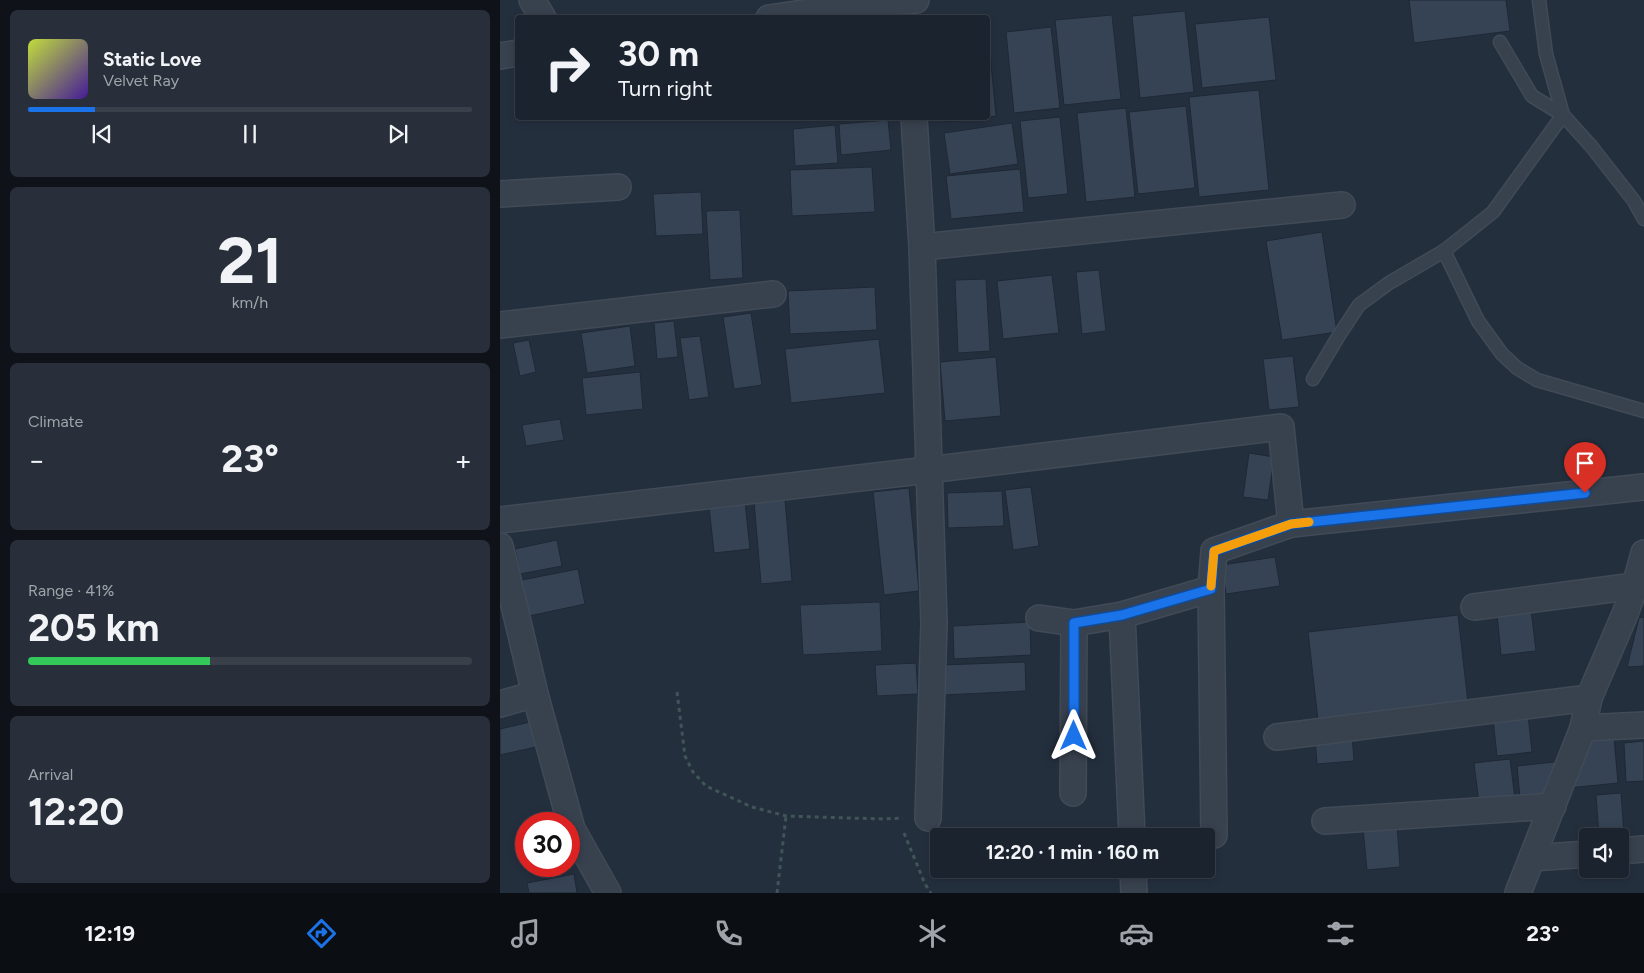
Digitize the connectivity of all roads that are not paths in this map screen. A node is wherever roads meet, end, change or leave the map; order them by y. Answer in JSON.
{"nodes":[{"id":1,"x":532,"y":0,"type":"edge"},
{"id":2,"x":1539,"y":0,"type":"edge"},
{"id":3,"x":872,"y":2,"type":"edge"},
{"id":4,"x":910,"y":6,"type":"edge"},
{"id":5,"x":541,"y":15,"type":"edge"},
{"id":6,"x":789,"y":15,"type":"edge"},
{"id":7,"x":1500,"y":42,"type":"dead end"},
{"id":8,"x":515,"y":54,"type":"edge"},
{"id":9,"x":500,"y":56,"type":"edge"},
{"id":10,"x":1563,"y":115,"type":"junction"},
{"id":11,"x":914,"y":120,"type":"edge"},
{"id":12,"x":618,"y":187,"type":"dead end"},
{"id":13,"x":500,"y":194,"type":"edge"},
{"id":14,"x":1342,"y":205,"type":"dead end"},
{"id":15,"x":1644,"y":219,"type":"edge"},
{"id":16,"x":922,"y":247,"type":"junction"},
{"id":17,"x":1444,"y":251,"type":"junction"},
{"id":18,"x":773,"y":294,"type":"dead end"},
{"id":19,"x":500,"y":324,"type":"edge"},
{"id":20,"x":1313,"y":379,"type":"dead end"},
{"id":21,"x":1644,"y":410,"type":"edge"},
{"id":22,"x":928,"y":470,"type":"junction"},
{"id":23,"x":1644,"y":487,"type":"edge"},
{"id":24,"x":500,"y":520,"type":"edge"},
{"id":25,"x":1291,"y":524,"type":"junction"},
{"id":26,"x":500,"y":546,"type":"edge"},
{"id":27,"x":1644,"y":553,"type":"edge"},
{"id":28,"x":1635,"y":586,"type":"junction"},
{"id":29,"x":1211,"y":589,"type":"junction"},
{"id":30,"x":1474,"y":607,"type":"dead end"},
{"id":31,"x":1634,"y":613,"type":"edge"},
{"id":32,"x":1122,"y":615,"type":"junction"},
{"id":33,"x":1039,"y":618,"type":"dead end"},
{"id":34,"x":1074,"y":623,"type":"junction"},
{"id":35,"x":535,"y":694,"type":"junction"},
{"id":36,"x":1589,"y":698,"type":"junction"},
{"id":37,"x":500,"y":704,"type":"edge"},
{"id":38,"x":1644,"y":725,"type":"edge"},
{"id":39,"x":1583,"y":728,"type":"junction"},
{"id":40,"x":1278,"y":736,"type":"dead end"},
{"id":41,"x":1073,"y":793,"type":"dead end"},
{"id":42,"x":1553,"y":806,"type":"junction"},
{"id":43,"x":928,"y":818,"type":"road end"},
{"id":44,"x":1326,"y":821,"type":"dead end"},
{"id":45,"x":1132,"y":828,"type":"edge"},
{"id":46,"x":1214,"y":828,"type":"edge"},
{"id":47,"x":1644,"y":849,"type":"edge"},
{"id":48,"x":1629,"y":850,"type":"edge"},
{"id":49,"x":1579,"y":855,"type":"edge"},
{"id":50,"x":1532,"y":858,"type":"junction"},
{"id":51,"x":1133,"y":878,"type":"edge"},
{"id":52,"x":608,"y":893,"type":"edge"},
{"id":53,"x":1134,"y":893,"type":"edge"},
{"id":54,"x":1518,"y":893,"type":"edge"}],
"edges":[{"from":1,"to":5,"type":"street"},
{"from":2,"to":10,"type":"lane"},
{"from":3,"to":4,"type":"street"},
{"from":3,"to":6,"type":"street"},
{"from":7,"to":10,"type":"lane"},
{"from":8,"to":9,"type":"street"},
{"from":10,"to":15,"type":"lane"},
{"from":10,"to":17,"type":"lane"},
{"from":11,"to":16,"type":"street"},
{"from":12,"to":13,"type":"street"},
{"from":14,"to":16,"type":"street"},
{"from":16,"to":22,"type":"street"},
{"from":17,"to":20,"type":"lane"},
{"from":17,"to":21,"type":"lane"},
{"from":18,"to":19,"type":"street"},
{"from":22,"to":24,"type":"street"},
{"from":22,"to":25,"type":"street"},
{"from":22,"to":43,"type":"street"},
{"from":23,"to":25,"type":"street"},
{"from":25,"to":29,"type":"street"},
{"from":26,"to":35,"type":"street"},
{"from":27,"to":28,"type":"street"},
{"from":28,"to":30,"type":"street"},
{"from":28,"to":31,"type":"street"},
{"from":29,"to":32,"type":"street"},
{"from":29,"to":46,"type":"street"},
{"from":31,"to":36,"type":"street"},
{"from":32,"to":34,"type":"street"},
{"from":32,"to":45,"type":"street"},
{"from":33,"to":34,"type":"street"},
{"from":34,"to":41,"type":"street"},
{"from":35,"to":37,"type":"street"},
{"from":35,"to":52,"type":"street"},
{"from":36,"to":39,"type":"street"},
{"from":36,"to":40,"type":"street"},
{"from":38,"to":39,"type":"street"},
{"from":39,"to":42,"type":"street"},
{"from":42,"to":44,"type":"street"},
{"from":42,"to":50,"type":"street"},
{"from":47,"to":48,"type":"street"},
{"from":49,"to":50,"type":"street"},
{"from":50,"to":54,"type":"street"},
{"from":51,"to":53,"type":"street"}]}
